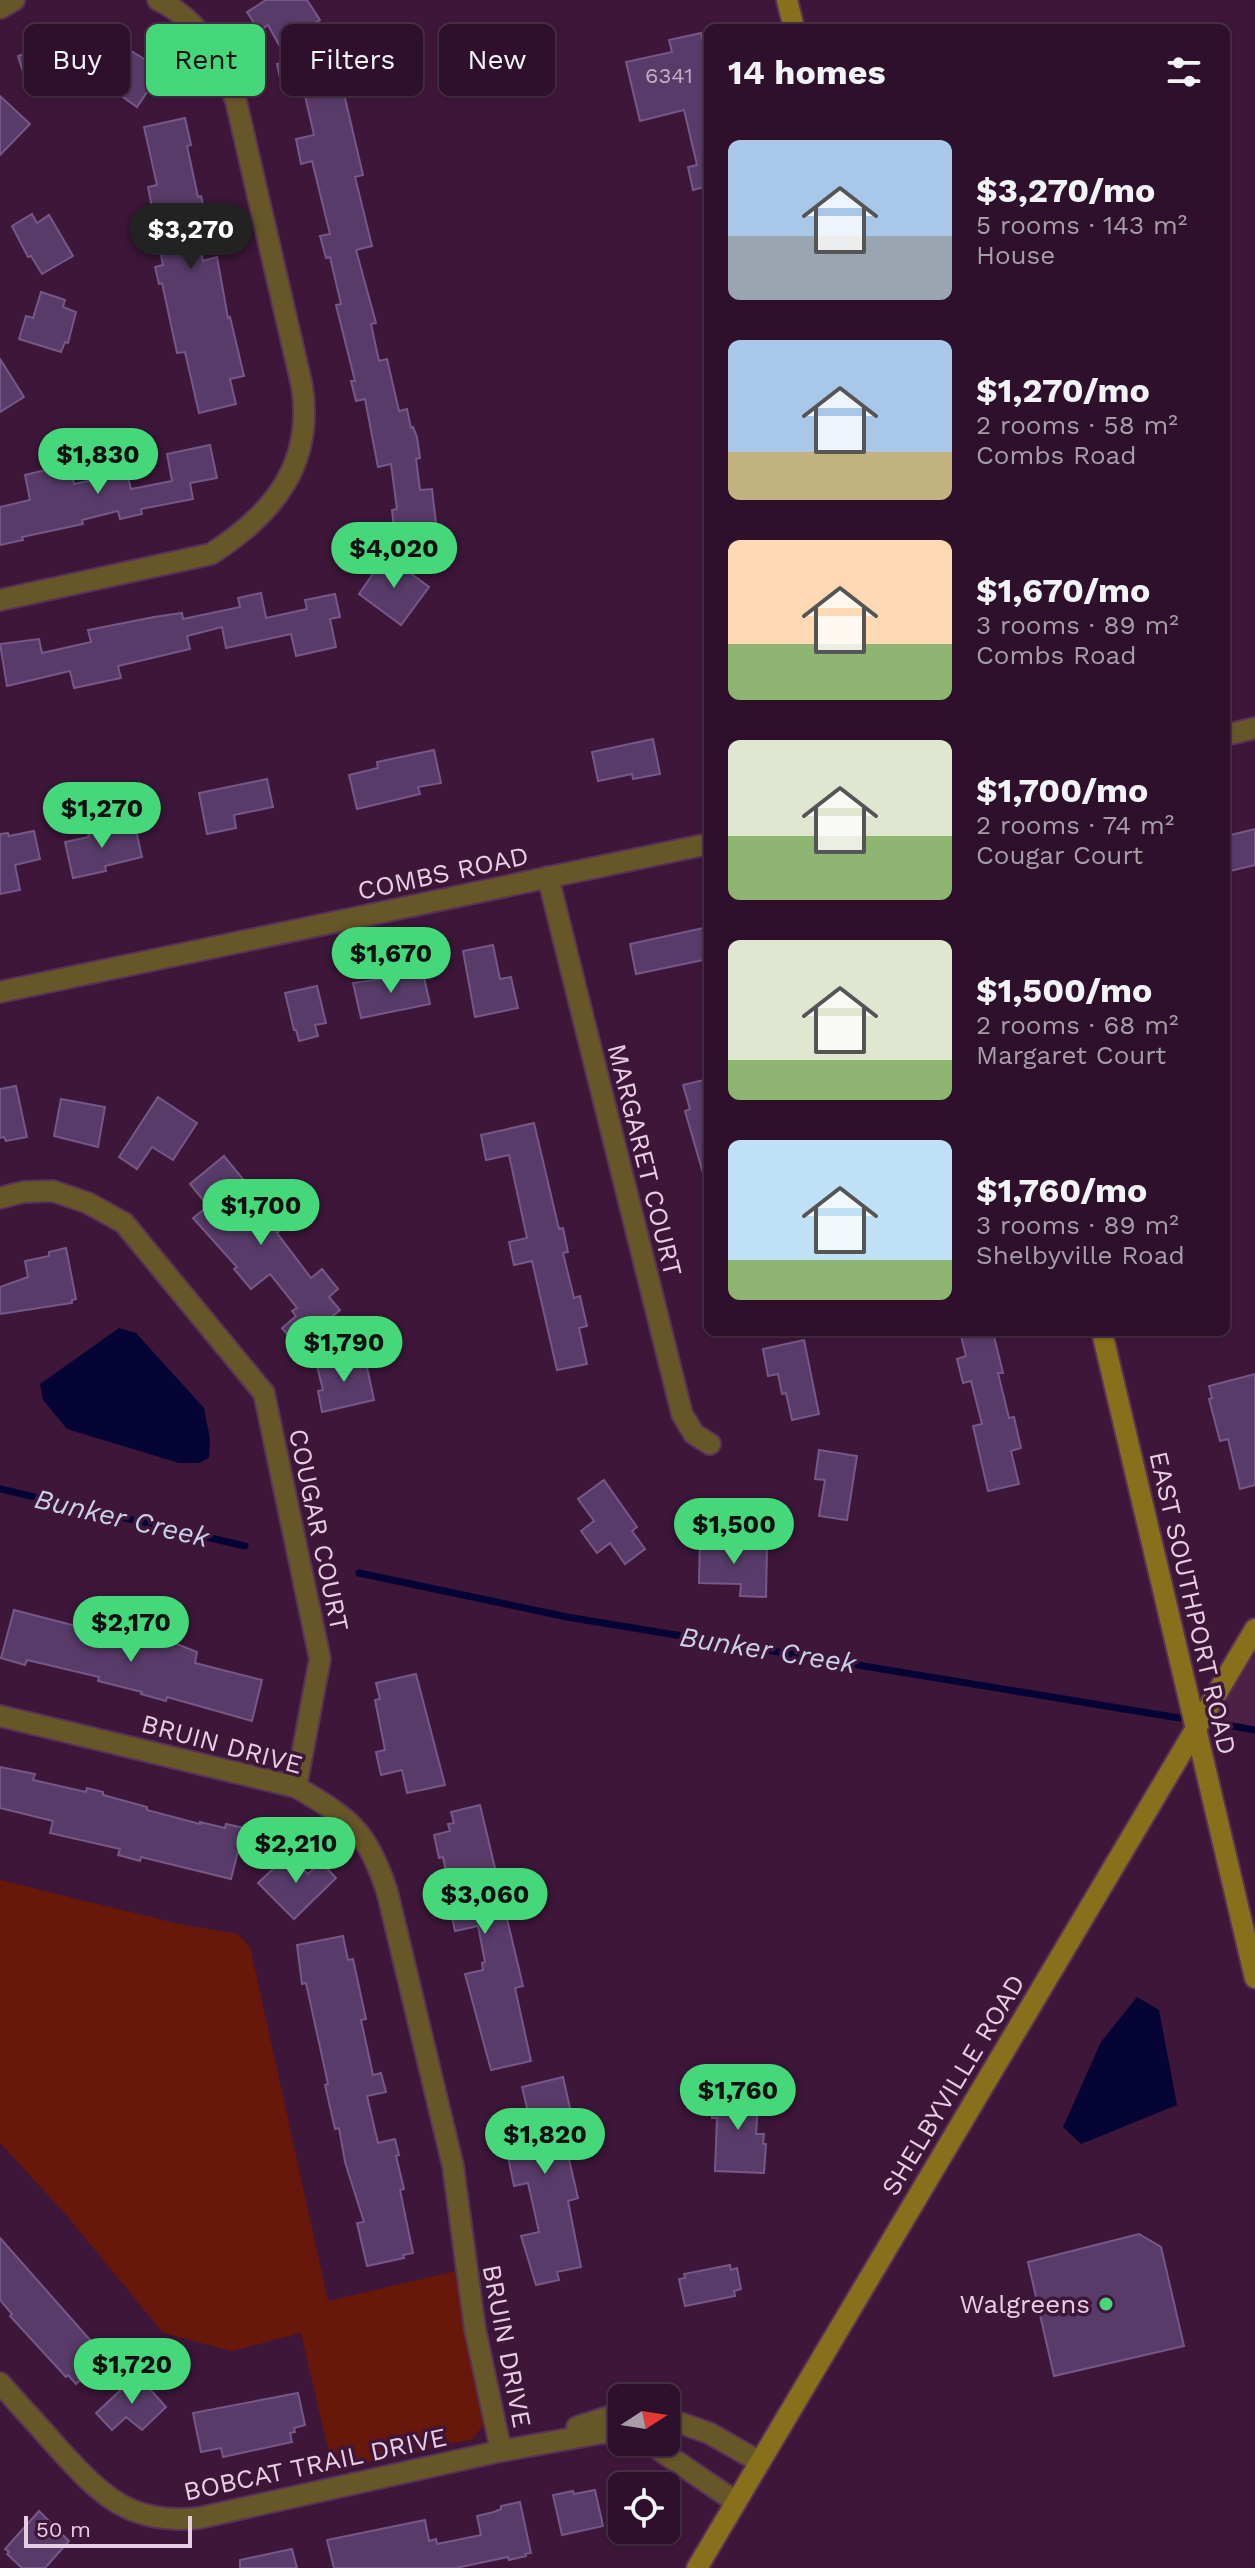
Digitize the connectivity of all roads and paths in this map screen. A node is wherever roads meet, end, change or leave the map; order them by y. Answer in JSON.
{"nodes":[{"id":1,"x":14,"y":0,"type":"edge"},
{"id":2,"x":158,"y":0,"type":"edge"},
{"id":3,"x":787,"y":0,"type":"edge"},
{"id":4,"x":0,"y":8,"type":"edge"},
{"id":5,"x":793,"y":24,"type":"edge"},
{"id":6,"x":0,"y":600,"type":"edge"},
{"id":7,"x":1255,"y":728,"type":"edge"},
{"id":8,"x":1230,"y":734,"type":"edge"},
{"id":9,"x":704,"y":845,"type":"edge"},
{"id":10,"x":548,"y":877,"type":"junction"},
{"id":11,"x":0,"y":992,"type":"edge"},
{"id":12,"x":0,"y":1198,"type":"edge"},
{"id":13,"x":1103,"y":1336,"type":"edge"},
{"id":14,"x":710,"y":1444,"type":"dead end"},
{"id":15,"x":1255,"y":1629,"type":"edge"},
{"id":16,"x":0,"y":1716,"type":"edge"},
{"id":17,"x":1196,"y":1729,"type":"junction"},
{"id":18,"x":296,"y":1787,"type":"junction"},
{"id":19,"x":1255,"y":1978,"type":"edge"},
{"id":20,"x":0,"y":2383,"type":"edge"},
{"id":21,"x":608,"y":2417,"type":"edge"},
{"id":22,"x":680,"y":2423,"type":"edge"},
{"id":23,"x":608,"y":2433,"type":"edge"},
{"id":24,"x":501,"y":2451,"type":"junction"},
{"id":25,"x":669,"y":2456,"type":"edge"},
{"id":26,"x":760,"y":2462,"type":"junction"},
{"id":27,"x":736,"y":2502,"type":"junction"},
{"id":28,"x":697,"y":2568,"type":"edge"}],
"edges":[{"from":1,"to":4,"type":"street"},
{"from":2,"to":6,"type":"street"},
{"from":3,"to":5,"type":"main road"},
{"from":7,"to":8,"type":"street"},
{"from":9,"to":10,"type":"street","name":"COMBS ROAD"},
{"from":10,"to":11,"type":"street","name":"COMBS ROAD"},
{"from":10,"to":14,"type":"street","name":"MARGARET COURT"},
{"from":12,"to":18,"type":"street","name":"COUGAR COURT"},
{"from":13,"to":17,"type":"main road","name":"EAST SOUTHPORT ROAD"},
{"from":15,"to":17,"type":"main road","name":"SHELBYVILLE ROAD"},
{"from":16,"to":18,"type":"street","name":"BRUIN DRIVE"},
{"from":17,"to":19,"type":"main road","name":"EAST SOUTHPORT ROAD"},
{"from":17,"to":26,"type":"main road","name":"SHELBYVILLE ROAD"},
{"from":18,"to":24,"type":"street","name":"BRUIN DRIVE"},
{"from":20,"to":24,"type":"street","name":"BOBCAT TRAIL DRIVE"},
{"from":21,"to":24,"type":"street","name":"BOBCAT TRAIL DRIVE"},
{"from":22,"to":26,"type":"street"},
{"from":23,"to":24,"type":"street","name":"BOBCAT TRAIL DRIVE"},
{"from":25,"to":27,"type":"street"},
{"from":26,"to":27,"type":"main road","name":"SHELBYVILLE ROAD"},
{"from":27,"to":28,"type":"main road","name":"SHELBYVILLE ROAD"}]}
